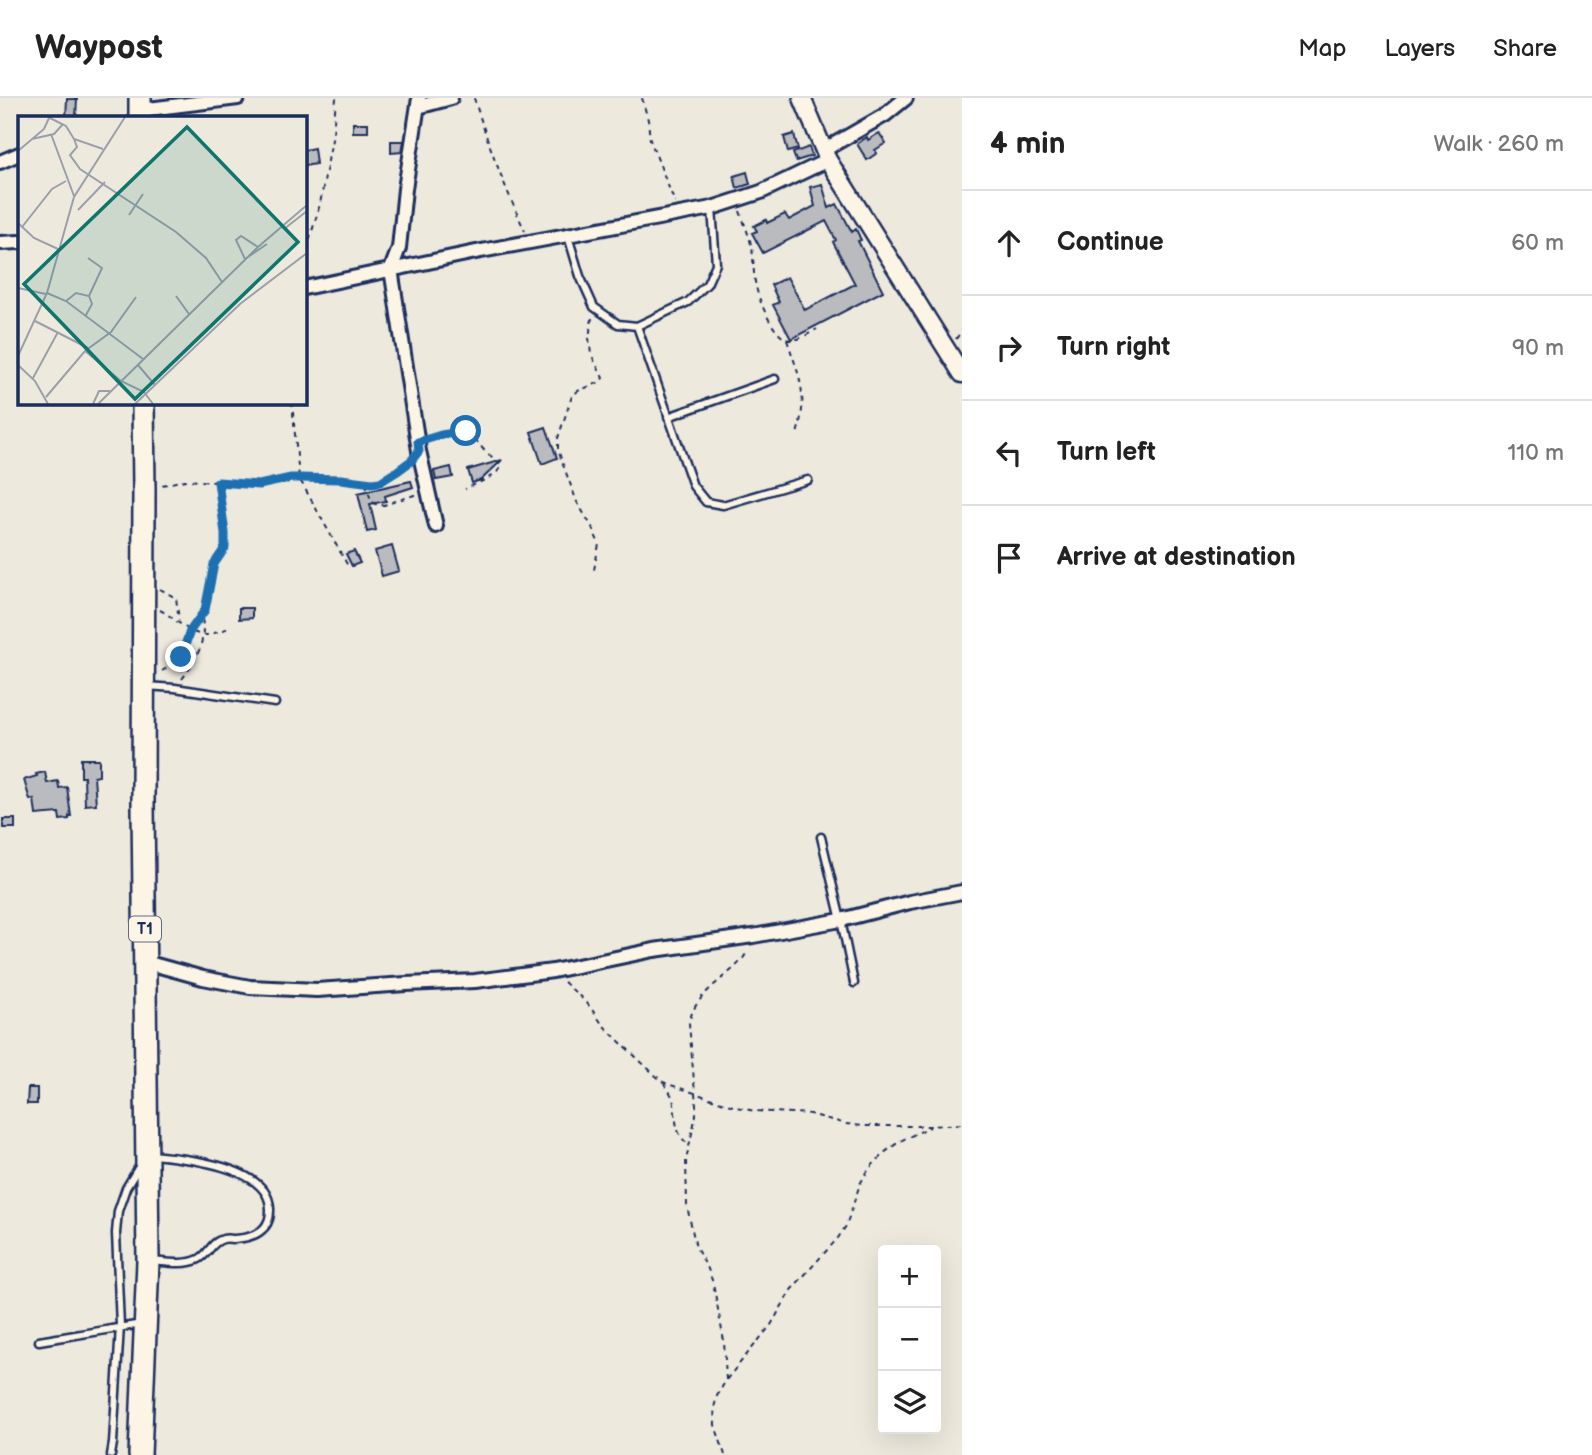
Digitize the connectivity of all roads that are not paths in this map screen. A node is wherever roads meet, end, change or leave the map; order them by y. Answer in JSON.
{"nodes":[{"id":1,"x":238,"y":98,"type":"edge"},
{"id":2,"x":451,"y":98,"type":"edge"},
{"id":3,"x":802,"y":98,"type":"edge"},
{"id":4,"x":906,"y":98,"type":"edge"},
{"id":5,"x":418,"y":103,"type":"edge"},
{"id":6,"x":138,"y":111,"type":"edge"},
{"id":7,"x":18,"y":154,"type":"edge"},
{"id":8,"x":826,"y":155,"type":"junction"},
{"id":9,"x":0,"y":162,"type":"edge"},
{"id":10,"x":712,"y":208,"type":"junction"},
{"id":11,"x":567,"y":235,"type":"junction"},
{"id":12,"x":18,"y":242,"type":"edge"},
{"id":13,"x":0,"y":243,"type":"edge"},
{"id":14,"x":391,"y":269,"type":"junction"},
{"id":15,"x":306,"y":288,"type":"edge"},
{"id":16,"x":637,"y":326,"type":"junction"},
{"id":17,"x":962,"y":374,"type":"edge"},
{"id":18,"x":775,"y":379,"type":"dead end"},
{"id":19,"x":143,"y":404,"type":"edge"},
{"id":20,"x":668,"y":417,"type":"junction"},
{"id":21,"x":808,"y":480,"type":"dead end"},
{"id":22,"x":436,"y":526,"type":"dead end"},
{"id":23,"x":144,"y":681,"type":"junction"},
{"id":24,"x":275,"y":703,"type":"dead end"},
{"id":25,"x":821,"y":838,"type":"dead end"},
{"id":26,"x":962,"y":892,"type":"edge"},
{"id":27,"x":841,"y":920,"type":"junction"},
{"id":28,"x":145,"y":962,"type":"junction"},
{"id":29,"x":854,"y":983,"type":"dead end"},
{"id":30,"x":148,"y":1154,"type":"junction"},
{"id":31,"x":148,"y":1261,"type":"junction"},
{"id":32,"x":147,"y":1323,"type":"junction"},
{"id":33,"x":120,"y":1326,"type":"junction"},
{"id":34,"x":39,"y":1341,"type":"dead end"},
{"id":35,"x":111,"y":1455,"type":"edge"},
{"id":36,"x":140,"y":1455,"type":"edge"}],
"edges":[{"from":1,"to":6,"type":"street"},
{"from":2,"to":5,"type":"street"},
{"from":3,"to":8,"type":"street"},
{"from":4,"to":8,"type":"street"},
{"from":5,"to":14,"type":"street"},
{"from":7,"to":9,"type":"street"},
{"from":8,"to":10,"type":"street"},
{"from":8,"to":17,"type":"street"},
{"from":10,"to":11,"type":"street"},
{"from":10,"to":16,"type":"lane"},
{"from":11,"to":14,"type":"street"},
{"from":11,"to":16,"type":"lane"},
{"from":12,"to":13,"type":"street"},
{"from":14,"to":15,"type":"street"},
{"from":14,"to":22,"type":"street"},
{"from":16,"to":20,"type":"lane"},
{"from":18,"to":20,"type":"lane"},
{"from":19,"to":23,"type":"highway","number":"T1"},
{"from":20,"to":21,"type":"lane"},
{"from":23,"to":24,"type":"lane"},
{"from":23,"to":28,"type":"highway","number":"T1"},
{"from":25,"to":27,"type":"lane"},
{"from":26,"to":27,"type":"street"},
{"from":27,"to":28,"type":"street"},
{"from":27,"to":29,"type":"lane"},
{"from":28,"to":30,"type":"highway","number":"T1"},
{"from":30,"to":31,"type":"highway","number":"T1"},
{"from":30,"to":31,"type":"lane"},
{"from":30,"to":33,"type":"lane"},
{"from":31,"to":32,"type":"highway","number":"T1"},
{"from":32,"to":33,"type":"lane"},
{"from":32,"to":36,"type":"highway","number":"T1"},
{"from":33,"to":34,"type":"lane"},
{"from":33,"to":35,"type":"lane"}]}
